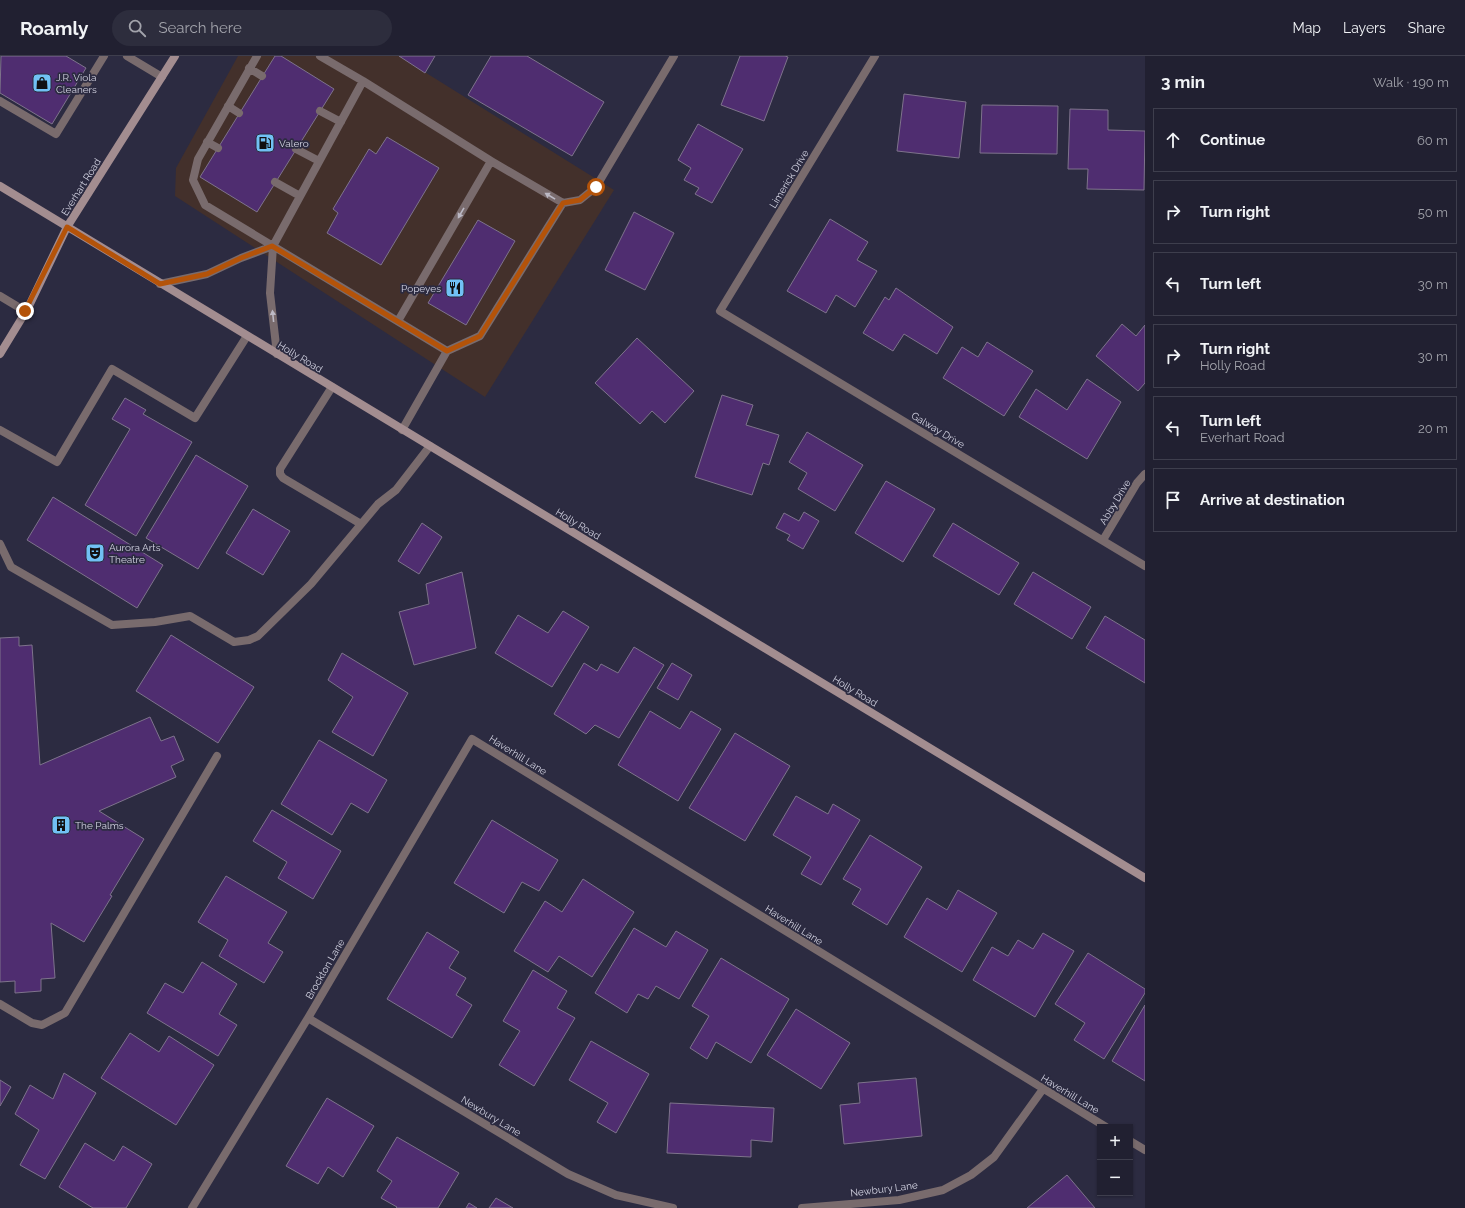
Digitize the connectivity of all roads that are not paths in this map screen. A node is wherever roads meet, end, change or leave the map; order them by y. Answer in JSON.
{"nodes":[{"id":1,"x":104,"y":56,"type":"edge"},
{"id":2,"x":127,"y":56,"type":"edge"},
{"id":3,"x":175,"y":56,"type":"edge"},
{"id":4,"x":257,"y":56,"type":"edge"},
{"id":5,"x":320,"y":56,"type":"edge"},
{"id":6,"x":674,"y":56,"type":"edge"},
{"id":7,"x":875,"y":56,"type":"edge"},
{"id":8,"x":250,"y":68,"type":"junction"},
{"id":9,"x":162,"y":76,"type":"junction"},
{"id":10,"x":262,"y":76,"type":"dead end"},
{"id":11,"x":363,"y":81,"type":"junction"},
{"id":12,"x":0,"y":101,"type":"edge"},
{"id":13,"x":228,"y":106,"type":"junction"},
{"id":14,"x":320,"y":110,"type":"dead end"},
{"id":15,"x":239,"y":113,"type":"dead end"},
{"id":16,"x":341,"y":122,"type":"junction"},
{"id":17,"x":207,"y":142,"type":"junction"},
{"id":18,"x":218,"y":148,"type":"dead end"},
{"id":19,"x":296,"y":149,"type":"dead end"},
{"id":20,"x":319,"y":161,"type":"junction"},
{"id":21,"x":491,"y":161,"type":"junction"},
{"id":22,"x":276,"y":182,"type":"dead end"},
{"id":23,"x":0,"y":186,"type":"edge"},
{"id":24,"x":300,"y":196,"type":"junction"},
{"id":25,"x":563,"y":203,"type":"junction"},
{"id":26,"x":67,"y":227,"type":"junction"},
{"id":27,"x":272,"y":246,"type":"junction"},
{"id":28,"x":160,"y":284,"type":"junction"},
{"id":29,"x":0,"y":296,"type":"edge"},
{"id":30,"x":25,"y":311,"type":"junction"},
{"id":31,"x":720,"y":312,"type":"joint"},
{"id":32,"x":398,"y":321,"type":"junction"},
{"id":33,"x":247,"y":336,"type":"junction"},
{"id":34,"x":447,"y":351,"type":"junction"},
{"id":35,"x":0,"y":354,"type":"edge"},
{"id":36,"x":277,"y":354,"type":"junction"},
{"id":37,"x":332,"y":387,"type":"junction"},
{"id":38,"x":0,"y":430,"type":"edge"},
{"id":39,"x":402,"y":430,"type":"junction"},
{"id":40,"x":430,"y":446,"type":"junction"},
{"id":41,"x":1145,"y":474,"type":"edge"},
{"id":42,"x":361,"y":524,"type":"junction"},
{"id":43,"x":1103,"y":540,"type":"junction"},
{"id":44,"x":0,"y":544,"type":"edge"},
{"id":45,"x":1145,"y":566,"type":"edge"},
{"id":46,"x":472,"y":739,"type":"joint"},
{"id":47,"x":217,"y":756,"type":"dead end"},
{"id":48,"x":1145,"y":878,"type":"edge"},
{"id":49,"x":0,"y":1004,"type":"edge"},
{"id":50,"x":308,"y":1018,"type":"junction"},
{"id":51,"x":1043,"y":1089,"type":"junction"},
{"id":52,"x":1101,"y":1124,"type":"edge"},
{"id":53,"x":1133,"y":1143,"type":"edge"},
{"id":54,"x":1145,"y":1150,"type":"edge"},
{"id":55,"x":192,"y":1208,"type":"edge"},
{"id":56,"x":674,"y":1208,"type":"edge"},
{"id":57,"x":802,"y":1208,"type":"edge"}],
"edges":[{"from":1,"to":12,"type":"street"},
{"from":2,"to":9,"type":"street"},
{"from":3,"to":9,"type":"main road","name":"Everhart Road"},
{"from":4,"to":8,"type":"street"},
{"from":5,"to":11,"type":"street"},
{"from":6,"to":25,"type":"street"},
{"from":7,"to":31,"type":"street","name":"Limerick Drive"},
{"from":8,"to":10,"type":"street"},
{"from":8,"to":13,"type":"street"},
{"from":9,"to":26,"type":"main road","name":"Everhart Road"},
{"from":11,"to":16,"type":"street"},
{"from":11,"to":21,"type":"street"},
{"from":13,"to":15,"type":"street"},
{"from":13,"to":17,"type":"street"},
{"from":14,"to":16,"type":"street"},
{"from":16,"to":20,"type":"street"},
{"from":17,"to":18,"type":"street"},
{"from":17,"to":27,"type":"street"},
{"from":19,"to":20,"type":"street"},
{"from":20,"to":24,"type":"street"},
{"from":25,"to":21,"type":"street","one_way":true},
{"from":21,"to":32,"type":"street","one_way":true},
{"from":22,"to":24,"type":"street"},
{"from":23,"to":26,"type":"main road","name":"Holly Road"},
{"from":24,"to":27,"type":"street"},
{"from":25,"to":34,"type":"street"},
{"from":26,"to":28,"type":"main road","name":"Holly Road"},
{"from":26,"to":30,"type":"main road","name":"Everhart Road"},
{"from":27,"to":28,"type":"street"},
{"from":27,"to":32,"type":"street"},
{"from":36,"to":27,"type":"street","one_way":true},
{"from":28,"to":33,"type":"main road","name":"Holly Road"},
{"from":29,"to":30,"type":"street"},
{"from":30,"to":35,"type":"main road","name":"Everhart Road"},
{"from":31,"to":43,"type":"street","name":"Galway Drive"},
{"from":32,"to":34,"type":"street"},
{"from":33,"to":36,"type":"main road","name":"Holly Road"},
{"from":33,"to":38,"type":"street"},
{"from":34,"to":39,"type":"street"},
{"from":36,"to":37,"type":"main road","name":"Holly Road"},
{"from":37,"to":39,"type":"main road","name":"Holly Road"},
{"from":37,"to":42,"type":"street"},
{"from":39,"to":40,"type":"main road","name":"Holly Road"},
{"from":40,"to":42,"type":"street"},
{"from":40,"to":48,"type":"main road","name":"Holly Road"},
{"from":41,"to":43,"type":"street","name":"Abby Drive"},
{"from":42,"to":44,"type":"street"},
{"from":43,"to":45,"type":"street","name":"Galway Drive"},
{"from":46,"to":50,"type":"street","name":"Brockton Lane"},
{"from":46,"to":51,"type":"street","name":"Haverhill Lane"},
{"from":47,"to":49,"type":"street"},
{"from":50,"to":55,"type":"street","name":"Brockton Lane"},
{"from":50,"to":56,"type":"street","name":"Newbury Lane"},
{"from":51,"to":52,"type":"street","name":"Haverhill Lane"},
{"from":51,"to":57,"type":"street","name":"Newbury Lane"},
{"from":53,"to":54,"type":"street"}]}
